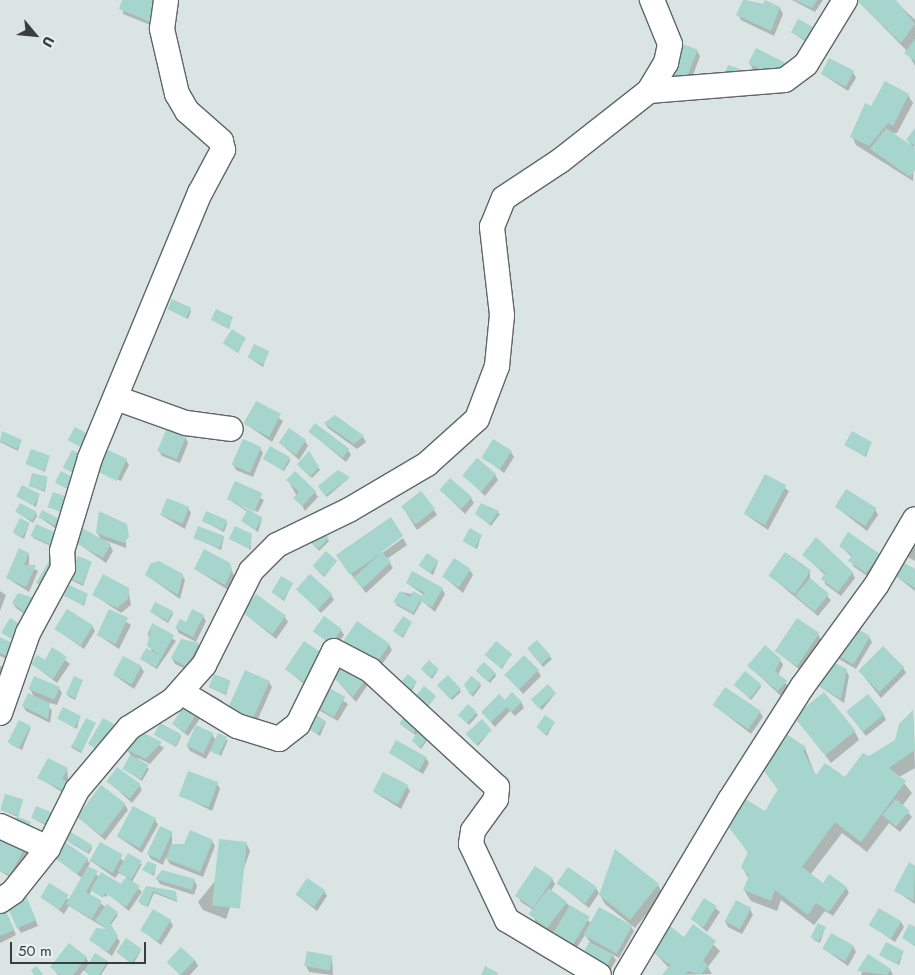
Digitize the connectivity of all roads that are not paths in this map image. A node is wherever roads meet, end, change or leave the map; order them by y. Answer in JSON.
{"nodes":[{"id":1,"x":166,"y":0,"type":"edge"},
{"id":2,"x":652,"y":0,"type":"edge"},
{"id":3,"x":845,"y":0,"type":"edge"},
{"id":4,"x":649,"y":91,"type":"junction"},
{"id":5,"x":116,"y":398,"type":"junction"},
{"id":6,"x":231,"y":429,"type":"dead end"},
{"id":7,"x":915,"y":519,"type":"edge"},
{"id":8,"x":181,"y":692,"type":"junction"},
{"id":9,"x":0,"y":713,"type":"edge"},
{"id":10,"x":0,"y":826,"type":"edge"},
{"id":11,"x":48,"y":848,"type":"junction"},
{"id":12,"x":0,"y":901,"type":"edge"},
{"id":13,"x":598,"y":975,"type":"edge"},
{"id":14,"x":626,"y":975,"type":"edge"}],
"edges":[{"from":1,"to":5,"type":"street"},
{"from":2,"to":4,"type":"street"},
{"from":3,"to":4,"type":"street"},
{"from":4,"to":8,"type":"street"},
{"from":5,"to":6,"type":"street"},
{"from":5,"to":9,"type":"street"},
{"from":7,"to":14,"type":"street"},
{"from":8,"to":11,"type":"street"},
{"from":8,"to":13,"type":"street"},
{"from":10,"to":11,"type":"street"},
{"from":11,"to":12,"type":"street"}]}
